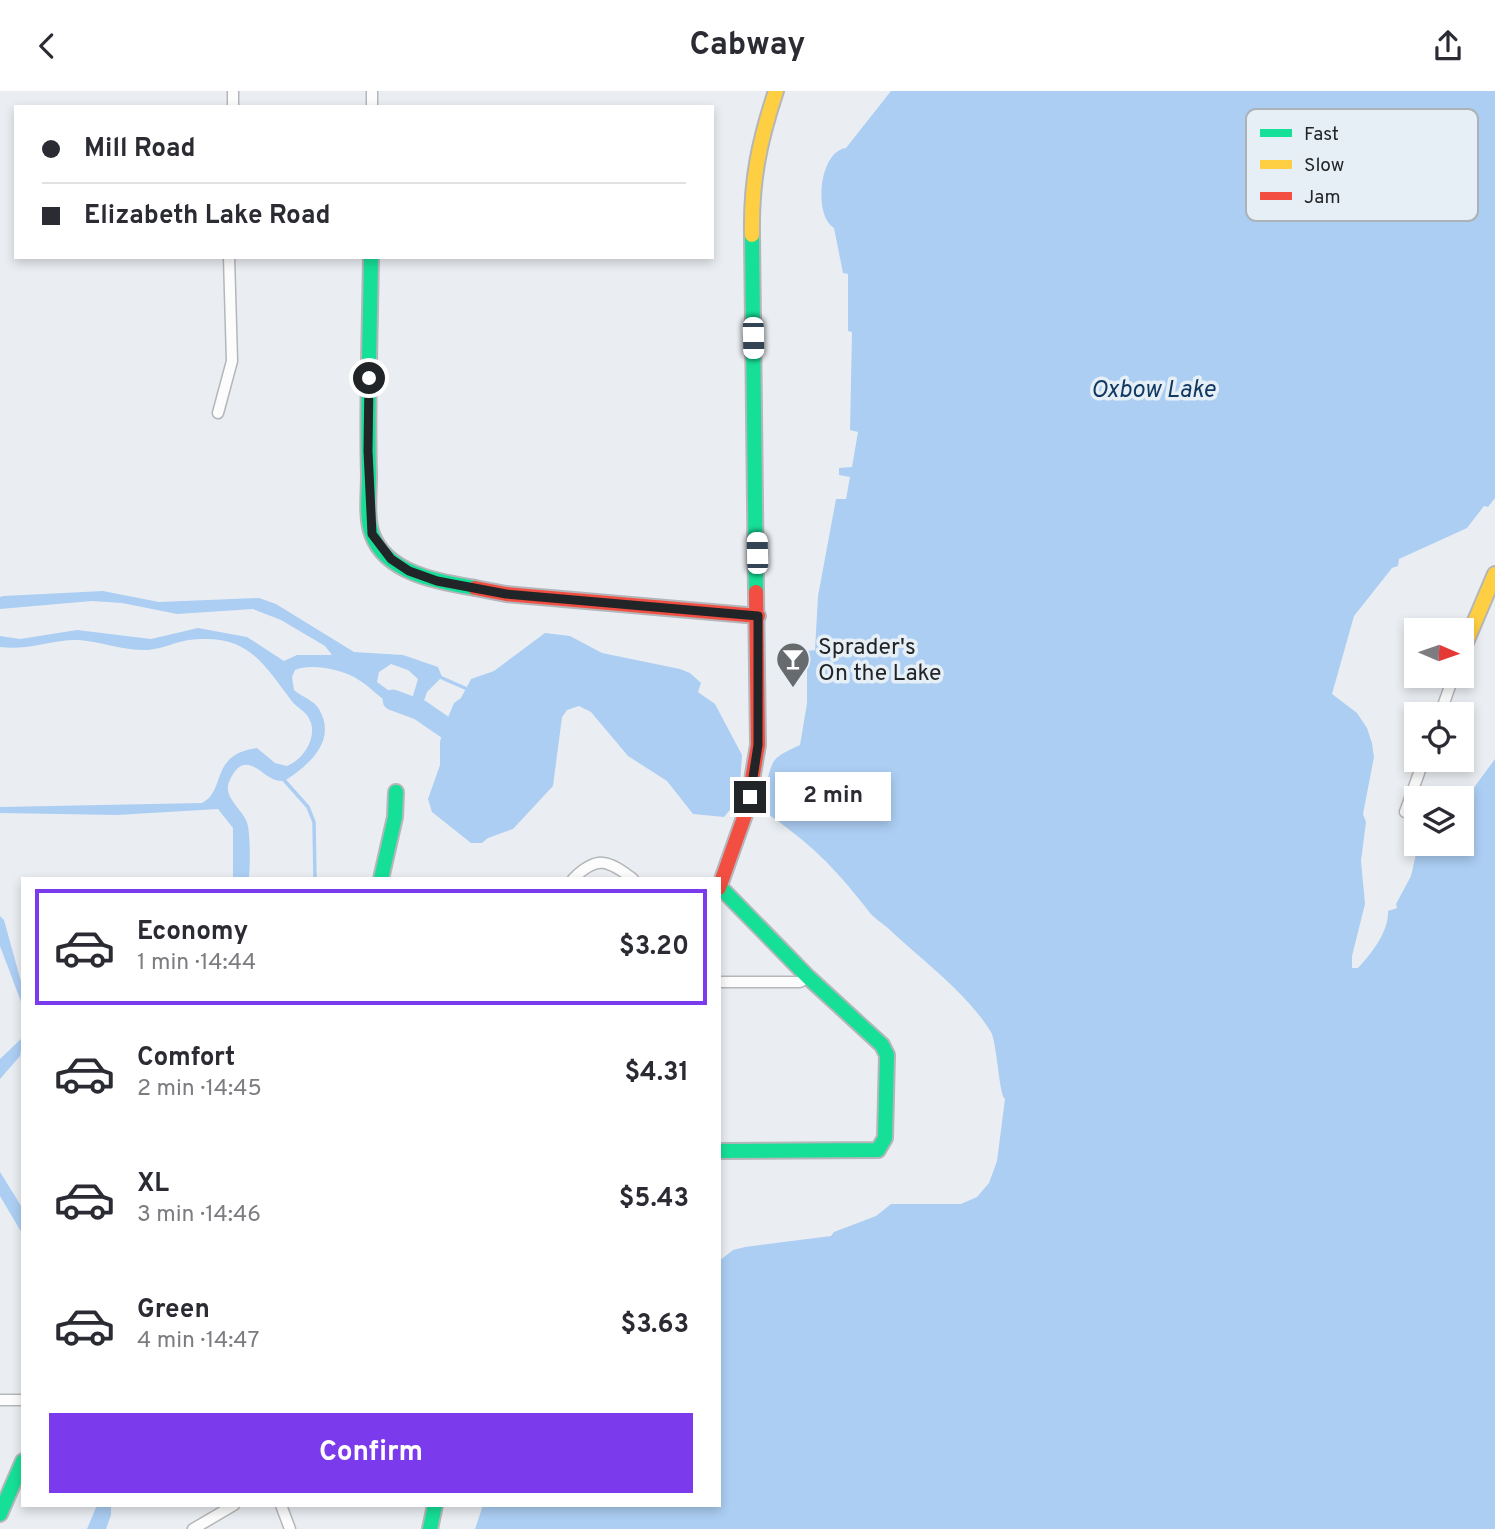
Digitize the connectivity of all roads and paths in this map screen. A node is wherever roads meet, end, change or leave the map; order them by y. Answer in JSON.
{"nodes":[{"id":1,"x":776,"y":91,"type":"edge"},
{"id":2,"x":786,"y":91,"type":"edge"},
{"id":3,"x":767,"y":115,"type":"junction"},
{"id":4,"x":229,"y":259,"type":"edge"},
{"id":5,"x":371,"y":259,"type":"edge"},
{"id":6,"x":218,"y":413,"type":"dead end"},
{"id":7,"x":1495,"y":574,"type":"edge"},
{"id":8,"x":758,"y":616,"type":"junction"},
{"id":9,"x":1474,"y":623,"type":"edge"},
{"id":10,"x":396,"y":792,"type":"dead end"},
{"id":11,"x":381,"y":877,"type":"edge"},
{"id":12,"x":575,"y":877,"type":"edge"},
{"id":13,"x":630,"y":877,"type":"edge"},
{"id":14,"x":721,"y":883,"type":"edge"},
{"id":15,"x":721,"y":890,"type":"edge"},
{"id":16,"x":808,"y":977,"type":"junction"},
{"id":17,"x":721,"y":982,"type":"edge"},
{"id":18,"x":721,"y":1151,"type":"edge"},
{"id":19,"x":0,"y":1400,"type":"edge"},
{"id":20,"x":21,"y":1401,"type":"edge"},
{"id":21,"x":21,"y":1466,"type":"edge"},
{"id":22,"x":230,"y":1507,"type":"edge"},
{"id":23,"x":282,"y":1507,"type":"edge"},
{"id":24,"x":435,"y":1507,"type":"edge"},
{"id":25,"x":0,"y":1514,"type":"edge"},
{"id":26,"x":192,"y":1529,"type":"edge"},
{"id":27,"x":290,"y":1529,"type":"edge"},
{"id":28,"x":430,"y":1529,"type":"edge"}],
"edges":[{"from":1,"to":3,"type":"street"},
{"from":2,"to":3,"type":"street"},
{"from":3,"to":8,"type":"street"},
{"from":4,"to":6,"type":"street"},
{"from":5,"to":8,"type":"street"},
{"from":7,"to":9,"type":"street"},
{"from":8,"to":14,"type":"street"},
{"from":10,"to":11,"type":"street"},
{"from":12,"to":13,"type":"street"},
{"from":15,"to":16,"type":"street"},
{"from":16,"to":17,"type":"street"},
{"from":16,"to":18,"type":"street"},
{"from":19,"to":20,"type":"street"},
{"from":21,"to":25,"type":"street"},
{"from":22,"to":26,"type":"street"},
{"from":23,"to":27,"type":"street"},
{"from":24,"to":28,"type":"street"}]}
